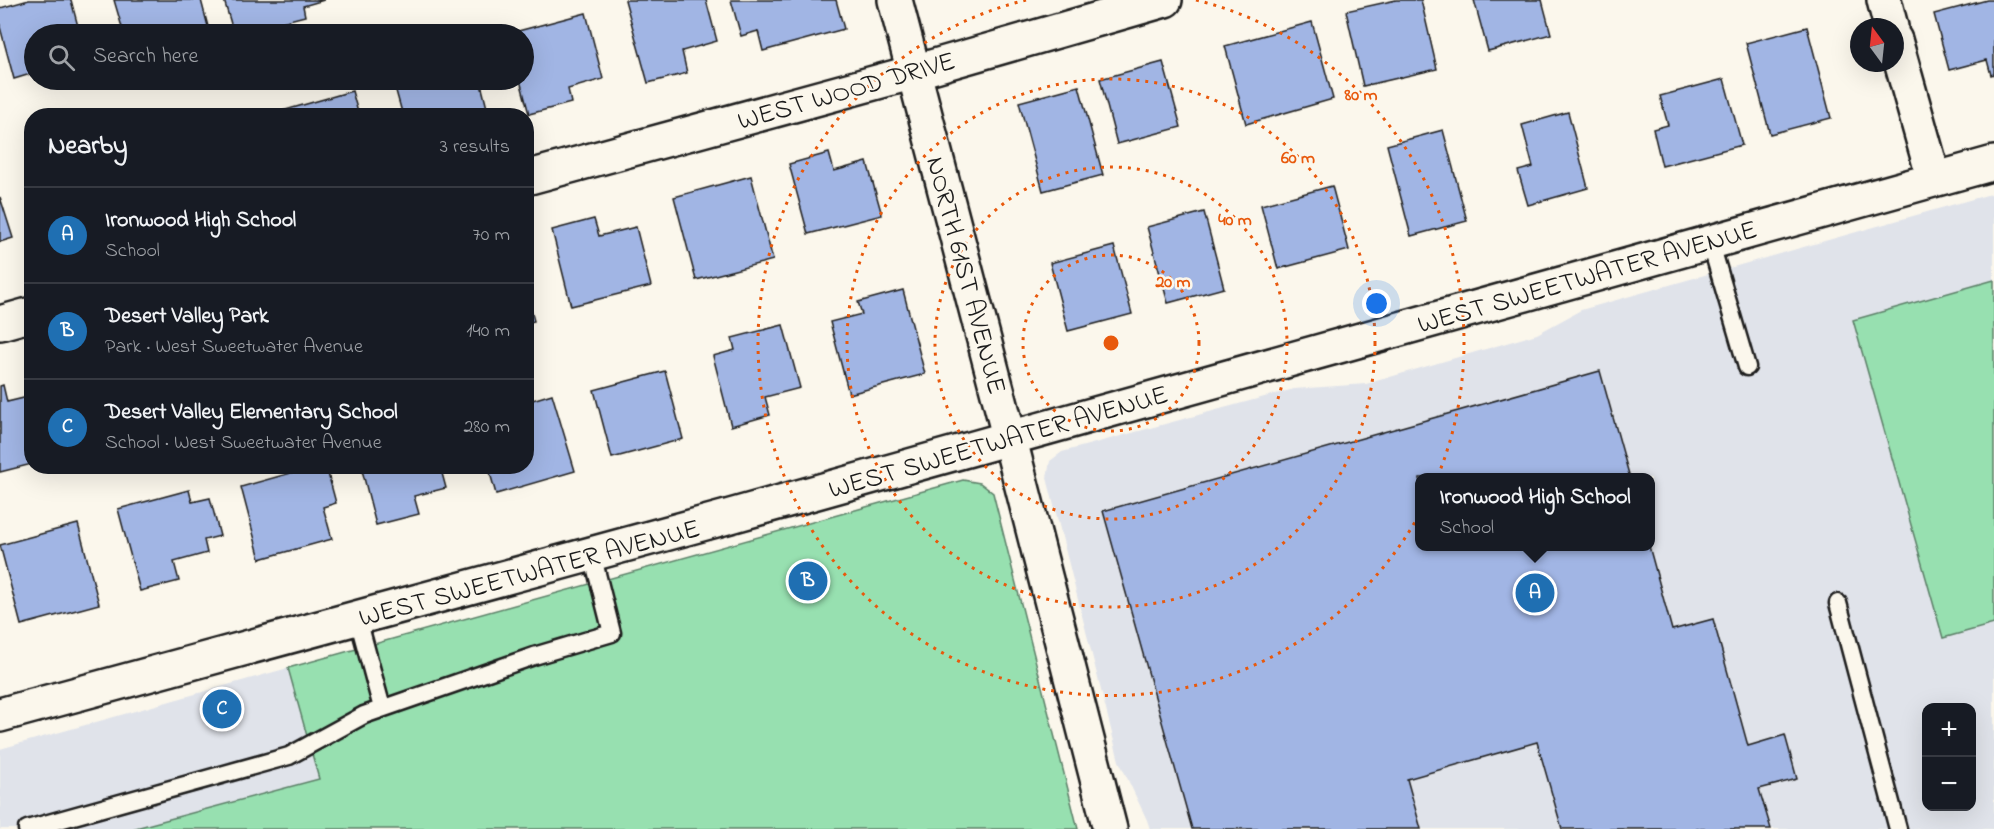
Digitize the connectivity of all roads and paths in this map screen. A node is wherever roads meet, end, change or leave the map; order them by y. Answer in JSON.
{"nodes":[{"id":1,"x":895,"y":0,"type":"edge"},
{"id":2,"x":1165,"y":0,"type":"edge"},
{"id":3,"x":1884,"y":0,"type":"edge"},
{"id":4,"x":1889,"y":18,"type":"edge"},
{"id":5,"x":914,"y":72,"type":"junction"},
{"id":6,"x":1904,"y":72,"type":"edge"},
{"id":7,"x":1994,"y":163,"type":"edge"},
{"id":8,"x":534,"y":176,"type":"edge"},
{"id":9,"x":1934,"y":179,"type":"junction"},
{"id":10,"x":1710,"y":241,"type":"junction"},
{"id":11,"x":24,"y":316,"type":"edge"},
{"id":12,"x":0,"y":323,"type":"edge"},
{"id":13,"x":1747,"y":367,"type":"dead end"},
{"id":14,"x":1010,"y":438,"type":"junction"},
{"id":15,"x":592,"y":554,"type":"junction"},
{"id":16,"x":1838,"y":603,"type":"dead end"},
{"id":17,"x":358,"y":619,"type":"junction"},
{"id":18,"x":382,"y":708,"type":"junction"},
{"id":19,"x":0,"y":715,"type":"edge"},
{"id":20,"x":27,"y":829,"type":"edge"},
{"id":21,"x":1110,"y":829,"type":"edge"},
{"id":22,"x":1898,"y":829,"type":"edge"}],
"edges":[{"from":1,"to":5,"type":"street","name":"NORTH 61ST AVENUE"},
{"from":2,"to":5,"type":"street","name":"WEST WOOD DRIVE"},
{"from":3,"to":4,"type":"street"},
{"from":5,"to":8,"type":"street","name":"WEST WOOD DRIVE"},
{"from":5,"to":14,"type":"street","name":"NORTH 61ST AVENUE"},
{"from":6,"to":9,"type":"street"},
{"from":7,"to":9,"type":"street","name":"WEST SWEETWATER AVENUE"},
{"from":9,"to":10,"type":"street","name":"WEST SWEETWATER AVENUE"},
{"from":10,"to":13,"type":"lane"},
{"from":10,"to":14,"type":"street","name":"WEST SWEETWATER AVENUE"},
{"from":11,"to":12,"type":"street"},
{"from":14,"to":15,"type":"street","name":"WEST SWEETWATER AVENUE"},
{"from":14,"to":21,"type":"street","name":"NORTH 61ST AVENUE"},
{"from":15,"to":17,"type":"street","name":"WEST SWEETWATER AVENUE"},
{"from":15,"to":18,"type":"lane"},
{"from":16,"to":22,"type":"lane"},
{"from":17,"to":18,"type":"lane"},
{"from":17,"to":19,"type":"street","name":"WEST SWEETWATER AVENUE"},
{"from":18,"to":20,"type":"lane"}]}
